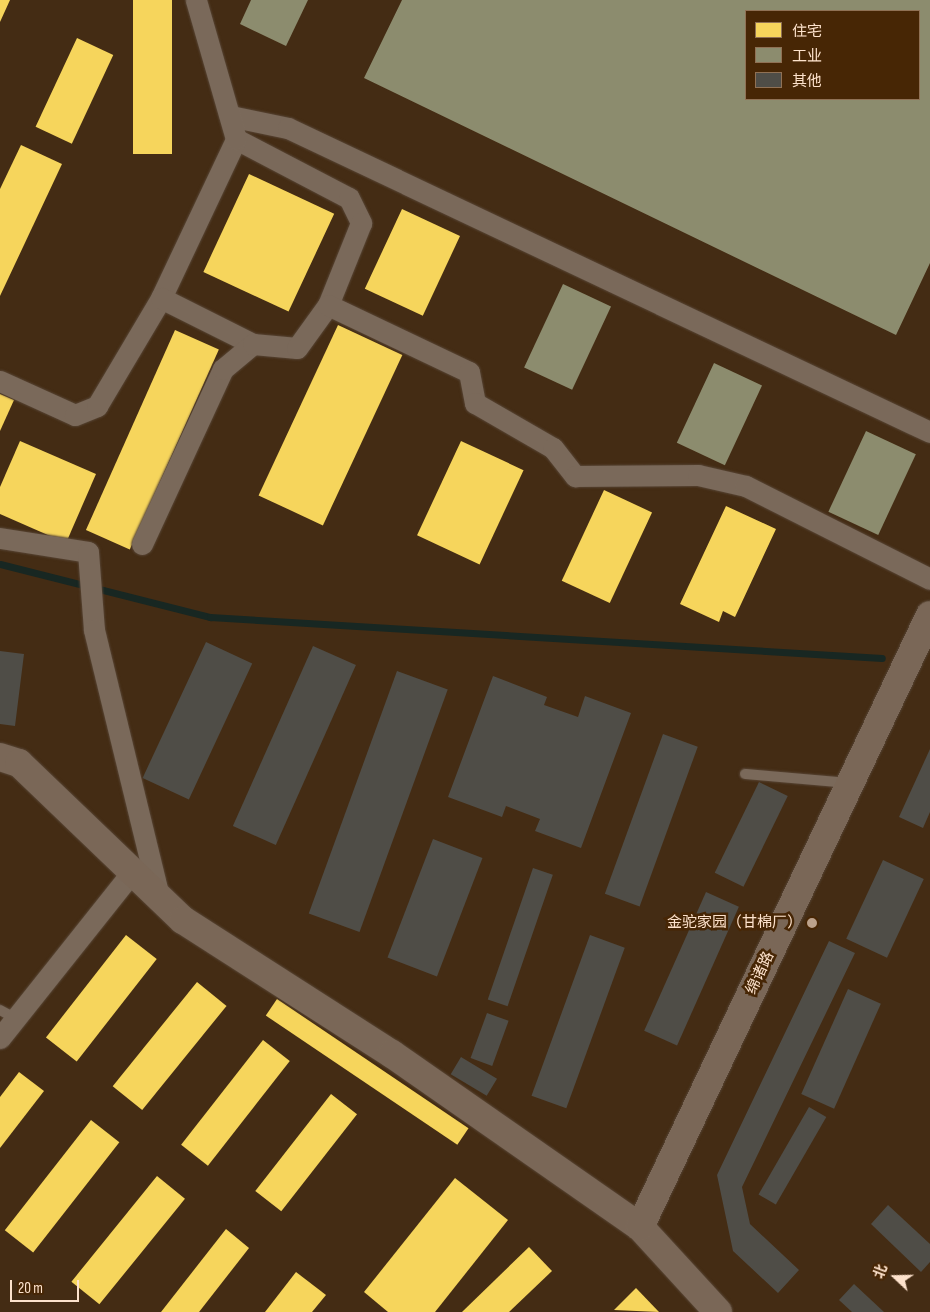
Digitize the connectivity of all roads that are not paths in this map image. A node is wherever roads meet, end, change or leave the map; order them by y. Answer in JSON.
{"nodes":[{"id":1,"x":196,"y":0,"type":"edge"},
{"id":2,"x":230,"y":116,"type":"junction"},
{"id":3,"x":236,"y":139,"type":"junction"},
{"id":4,"x":161,"y":298,"type":"junction"},
{"id":5,"x":328,"y":305,"type":"junction"},
{"id":6,"x":253,"y":344,"type":"junction"},
{"id":7,"x":0,"y":381,"type":"edge"},
{"id":8,"x":930,"y":432,"type":"edge"},
{"id":9,"x":0,"y":538,"type":"edge"},
{"id":10,"x":142,"y":544,"type":"dead end"},
{"id":11,"x":930,"y":579,"type":"edge"},
{"id":12,"x":930,"y":615,"type":"edge"},
{"id":13,"x":0,"y":757,"type":"edge"},
{"id":14,"x":745,"y":774,"type":"dead end"},
{"id":15,"x":851,"y":783,"type":"junction"},
{"id":16,"x":132,"y":872,"type":"junction"},
{"id":17,"x":159,"y":897,"type":"junction"},
{"id":18,"x":8,"y":1014,"type":"edge"},
{"id":19,"x":0,"y":1038,"type":"edge"},
{"id":20,"x":640,"y":1227,"type":"junction"},
{"id":21,"x":718,"y":1312,"type":"edge"}],
"edges":[{"from":1,"to":2,"type":"street"},
{"from":2,"to":3,"type":"street"},
{"from":2,"to":8,"type":"street"},
{"from":3,"to":4,"type":"street"},
{"from":3,"to":5,"type":"street"},
{"from":4,"to":6,"type":"street"},
{"from":4,"to":7,"type":"street"},
{"from":5,"to":6,"type":"street"},
{"from":5,"to":11,"type":"street"},
{"from":6,"to":10,"type":"street"},
{"from":9,"to":17,"type":"street"},
{"from":12,"to":15,"type":"street","name":"绵诸路"},
{"from":13,"to":16,"type":"street"},
{"from":14,"to":15,"type":"lane"},
{"from":15,"to":20,"type":"street","name":"绵诸路"},
{"from":16,"to":17,"type":"street"},
{"from":16,"to":18,"type":"street"},
{"from":17,"to":20,"type":"street"},
{"from":18,"to":19,"type":"street"},
{"from":20,"to":21,"type":"street"}]}
